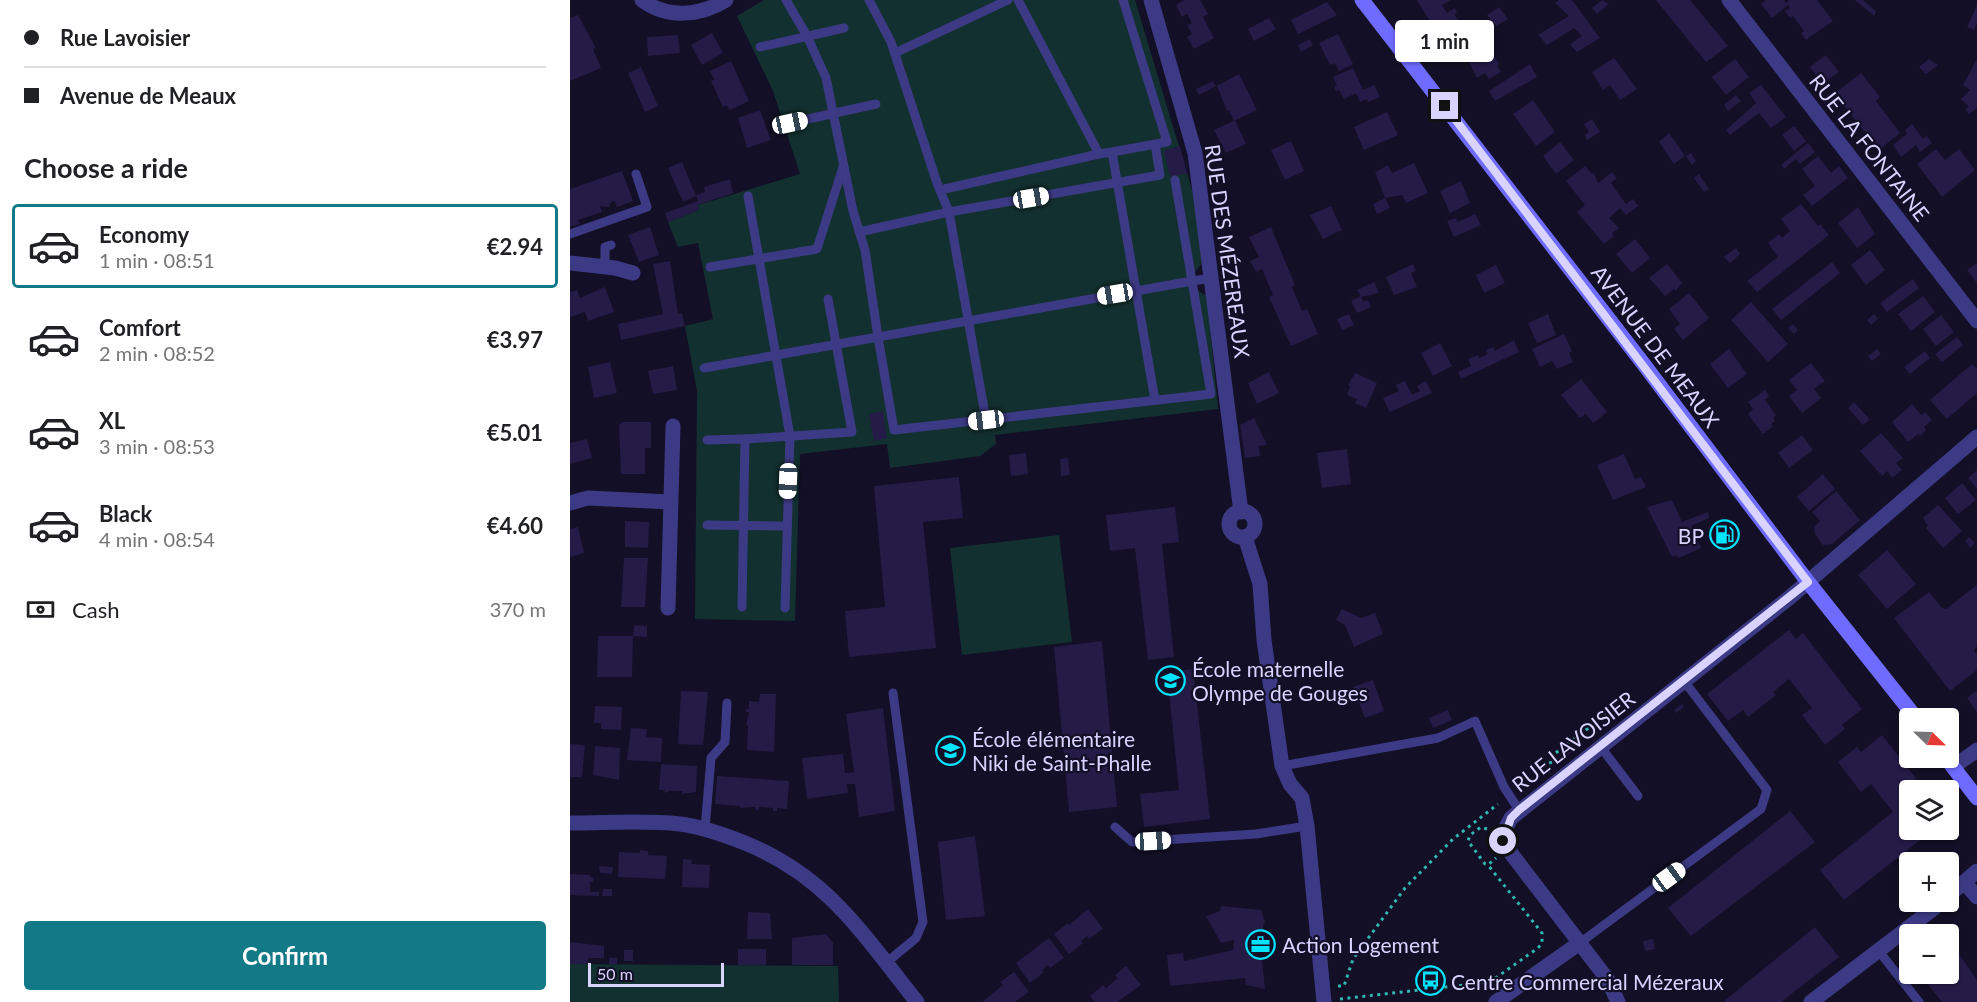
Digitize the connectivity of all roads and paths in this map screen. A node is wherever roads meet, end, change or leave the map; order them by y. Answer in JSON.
{"nodes":[{"id":1,"x":642,"y":0,"type":"edge"},
{"id":2,"x":726,"y":0,"type":"edge"},
{"id":3,"x":786,"y":0,"type":"edge"},
{"id":4,"x":869,"y":0,"type":"edge"},
{"id":5,"x":1008,"y":0,"type":"edge"},
{"id":6,"x":1018,"y":0,"type":"edge"},
{"id":7,"x":1123,"y":0,"type":"edge"},
{"id":8,"x":1151,"y":0,"type":"edge"},
{"id":9,"x":1362,"y":0,"type":"edge"},
{"id":10,"x":1729,"y":0,"type":"edge"},
{"id":11,"x":844,"y":28,"type":"dead end"},
{"id":12,"x":807,"y":36,"type":"junction"},
{"id":13,"x":760,"y":47,"type":"dead end"},
{"id":14,"x":896,"y":53,"type":"junction"},
{"id":15,"x":876,"y":104,"type":"dead end"},
{"id":16,"x":833,"y":114,"type":"junction"},
{"id":17,"x":790,"y":123,"type":"dead end"},
{"id":18,"x":1155,"y":144,"type":"junction"},
{"id":19,"x":1112,"y":152,"type":"junction"},
{"id":20,"x":1099,"y":154,"type":"junction"},
{"id":21,"x":843,"y":164,"type":"junction"},
{"id":22,"x":636,"y":174,"type":"dead end"},
{"id":23,"x":1175,"y":180,"type":"dead end"},
{"id":24,"x":1117,"y":182,"type":"junction"},
{"id":25,"x":940,"y":190,"type":"junction"},
{"id":26,"x":748,"y":196,"type":"dead end"},
{"id":27,"x":950,"y":212,"type":"junction"},
{"id":28,"x":860,"y":232,"type":"junction"},
{"id":29,"x":570,"y":234,"type":"edge"},
{"id":30,"x":611,"y":245,"type":"dead end"},
{"id":31,"x":759,"y":259,"type":"junction"},
{"id":32,"x":570,"y":263,"type":"edge"},
{"id":33,"x":605,"y":266,"type":"junction"},
{"id":34,"x":710,"y":267,"type":"dead end"},
{"id":35,"x":633,"y":273,"type":"dead end"},
{"id":36,"x":1212,"y":278,"type":"junction"},
{"id":37,"x":1192,"y":281,"type":"junction"},
{"id":38,"x":1136,"y":291,"type":"junction"},
{"id":39,"x":828,"y":299,"type":"dead end"},
{"id":40,"x":969,"y":321,"type":"junction"},
{"id":41,"x":1977,"y":321,"type":"edge"},
{"id":42,"x":878,"y":337,"type":"junction"},
{"id":43,"x":837,"y":344,"type":"junction"},
{"id":44,"x":776,"y":355,"type":"junction"},
{"id":45,"x":704,"y":368,"type":"dead end"},
{"id":46,"x":1155,"y":400,"type":"junction"},
{"id":47,"x":986,"y":420,"type":"junction"},
{"id":48,"x":673,"y":426,"type":"dead end"},
{"id":49,"x":790,"y":436,"type":"junction"},
{"id":50,"x":1977,"y":437,"type":"edge"},
{"id":51,"x":745,"y":439,"type":"junction"},
{"id":52,"x":707,"y":440,"type":"dead end"},
{"id":53,"x":671,"y":502,"type":"junction"},
{"id":54,"x":570,"y":503,"type":"edge"},
{"id":55,"x":707,"y":525,"type":"dead end"},
{"id":56,"x":744,"y":525,"type":"junction"},
{"id":57,"x":787,"y":526,"type":"junction"},
{"id":58,"x":1808,"y":582,"type":"junction"},
{"id":59,"x":742,"y":607,"type":"dead end"},
{"id":60,"x":668,"y":608,"type":"dead end"},
{"id":61,"x":785,"y":608,"type":"dead end"},
{"id":62,"x":1684,"y":681,"type":"junction"},
{"id":63,"x":893,"y":693,"type":"dead end"},
{"id":64,"x":727,"y":703,"type":"dead end"},
{"id":65,"x":1908,"y":708,"type":"edge"},
{"id":66,"x":1611,"y":711,"type":"dead end"},
{"id":67,"x":1600,"y":746,"type":"junction"},
{"id":68,"x":1977,"y":750,"type":"edge"},
{"id":69,"x":1959,"y":758,"type":"edge"},
{"id":70,"x":1282,"y":766,"type":"junction"},
{"id":71,"x":1551,"y":766,"type":"dead end"},
{"id":72,"x":1954,"y":768,"type":"edge"},
{"id":73,"x":1509,"y":795,"type":"junction"},
{"id":74,"x":1638,"y":796,"type":"dead end"},
{"id":75,"x":1977,"y":798,"type":"edge"},
{"id":76,"x":1519,"y":810,"type":"junction"},
{"id":77,"x":570,"y":823,"type":"edge"},
{"id":78,"x":1473,"y":823,"type":"junction"},
{"id":79,"x":1307,"y":826,"type":"junction"},
{"id":80,"x":1115,"y":827,"type":"dead end"},
{"id":81,"x":705,"y":829,"type":"junction"},
{"id":82,"x":1507,"y":848,"type":"junction"},
{"id":83,"x":1488,"y":865,"type":"junction"},
{"id":84,"x":1977,"y":871,"type":"edge"},
{"id":85,"x":1965,"y":883,"type":"junction"},
{"id":86,"x":1959,"y":888,"type":"edge"},
{"id":87,"x":1977,"y":897,"type":"edge"},
{"id":88,"x":1929,"y":912,"type":"edge"},
{"id":89,"x":1581,"y":942,"type":"junction"},
{"id":90,"x":1878,"y":950,"type":"junction"},
{"id":91,"x":886,"y":963,"type":"junction"},
{"id":92,"x":1323,"y":996,"type":"edge"},
{"id":93,"x":917,"y":1002,"type":"edge"},
{"id":94,"x":1496,"y":1002,"type":"edge"},
{"id":95,"x":1618,"y":1002,"type":"edge"},
{"id":96,"x":1811,"y":1002,"type":"edge"},
{"id":97,"x":1919,"y":1002,"type":"edge"}],
"edges":[{"from":1,"to":2,"type":"street"},
{"from":3,"to":12,"type":"lane"},
{"from":4,"to":14,"type":"lane"},
{"from":5,"to":14,"type":"lane"},
{"from":6,"to":20,"type":"lane"},
{"from":7,"to":18,"type":"lane"},
{"from":8,"to":36,"type":"street","name":"RUE DES MÉZEREAUX"},
{"from":9,"to":58,"type":"main road","name":"AVENUE DE MEAUX"},
{"from":10,"to":41,"type":"street","name":"RUE LA FONTAINE"},
{"from":11,"to":12,"type":"lane"},
{"from":12,"to":13,"type":"lane"},
{"from":12,"to":16,"type":"lane"},
{"from":14,"to":25,"type":"lane"},
{"from":15,"to":16,"type":"lane"},
{"from":16,"to":17,"type":"lane"},
{"from":16,"to":21,"type":"lane"},
{"from":18,"to":19,"type":"lane"},
{"from":18,"to":24,"type":"lane"},
{"from":19,"to":20,"type":"lane"},
{"from":19,"to":24,"type":"lane"},
{"from":20,"to":25,"type":"lane"},
{"from":21,"to":28,"type":"lane"},
{"from":21,"to":31,"type":"lane"},
{"from":22,"to":29,"type":"lane"},
{"from":23,"to":37,"type":"lane"},
{"from":24,"to":27,"type":"lane"},
{"from":24,"to":38,"type":"lane"},
{"from":25,"to":27,"type":"lane"},
{"from":26,"to":31,"type":"lane"},
{"from":27,"to":28,"type":"lane"},
{"from":27,"to":40,"type":"lane"},
{"from":28,"to":42,"type":"lane"},
{"from":30,"to":33,"type":"lane"},
{"from":31,"to":34,"type":"lane"},
{"from":31,"to":44,"type":"lane"},
{"from":32,"to":33,"type":"street"},
{"from":33,"to":35,"type":"street"},
{"from":36,"to":37,"type":"lane"},
{"from":36,"to":70,"type":"street","name":"RUE DES MÉZEREAUX"},
{"from":37,"to":38,"type":"lane"},
{"from":37,"to":46,"type":"lane"},
{"from":38,"to":40,"type":"lane"},
{"from":38,"to":46,"type":"lane"},
{"from":39,"to":43,"type":"lane"},
{"from":40,"to":42,"type":"lane"},
{"from":40,"to":47,"type":"lane"},
{"from":42,"to":43,"type":"lane"},
{"from":42,"to":47,"type":"lane"},
{"from":43,"to":44,"type":"lane"},
{"from":43,"to":49,"type":"lane"},
{"from":44,"to":45,"type":"lane"},
{"from":44,"to":49,"type":"lane"},
{"from":46,"to":47,"type":"lane"},
{"from":48,"to":53,"type":"street"},
{"from":49,"to":51,"type":"lane"},
{"from":49,"to":57,"type":"lane"},
{"from":50,"to":58,"type":"street","name":"RUE LAVOISIER"},
{"from":51,"to":52,"type":"lane"},
{"from":51,"to":56,"type":"lane"},
{"from":53,"to":54,"type":"street"},
{"from":53,"to":60,"type":"street"},
{"from":55,"to":56,"type":"lane"},
{"from":56,"to":57,"type":"lane"},
{"from":56,"to":59,"type":"lane"},
{"from":57,"to":61,"type":"lane"},
{"from":58,"to":62,"type":"street","name":"RUE LAVOISIER"},
{"from":58,"to":65,"type":"main road","name":"AVENUE DE MEAUX"},
{"from":62,"to":67,"type":"street","name":"RUE LAVOISIER"},
{"from":62,"to":89,"type":"lane"},
{"from":63,"to":91,"type":"lane"},
{"from":64,"to":81,"type":"lane"},
{"from":66,"to":71,"type":"path"},
{"from":67,"to":74,"type":"lane"},
{"from":67,"to":76,"type":"street","name":"RUE LAVOISIER"},
{"from":68,"to":69,"type":"street"},
{"from":70,"to":73,"type":"lane"},
{"from":70,"to":79,"type":"street","name":"RUE DES MÉZEREAUX"},
{"from":72,"to":75,"type":"main road"},
{"from":73,"to":76,"type":"lane"},
{"from":73,"to":78,"type":"path"},
{"from":76,"to":82,"type":"street","name":"RUE LAVOISIER"},
{"from":77,"to":81,"type":"street"},
{"from":78,"to":83,"type":"path"},
{"from":78,"to":92,"type":"path"},
{"from":79,"to":80,"type":"lane"},
{"from":79,"to":92,"type":"street","name":"RUE DES MÉZEREAUX"},
{"from":81,"to":91,"type":"street"},
{"from":82,"to":83,"type":"path"},
{"from":82,"to":89,"type":"street"},
{"from":83,"to":92,"type":"path"},
{"from":84,"to":85,"type":"street"},
{"from":85,"to":86,"type":"street"},
{"from":85,"to":87,"type":"street"},
{"from":88,"to":90,"type":"street"},
{"from":89,"to":94,"type":"street"},
{"from":89,"to":95,"type":"street"},
{"from":90,"to":96,"type":"street"},
{"from":90,"to":97,"type":"lane"},
{"from":91,"to":93,"type":"street"}]}
